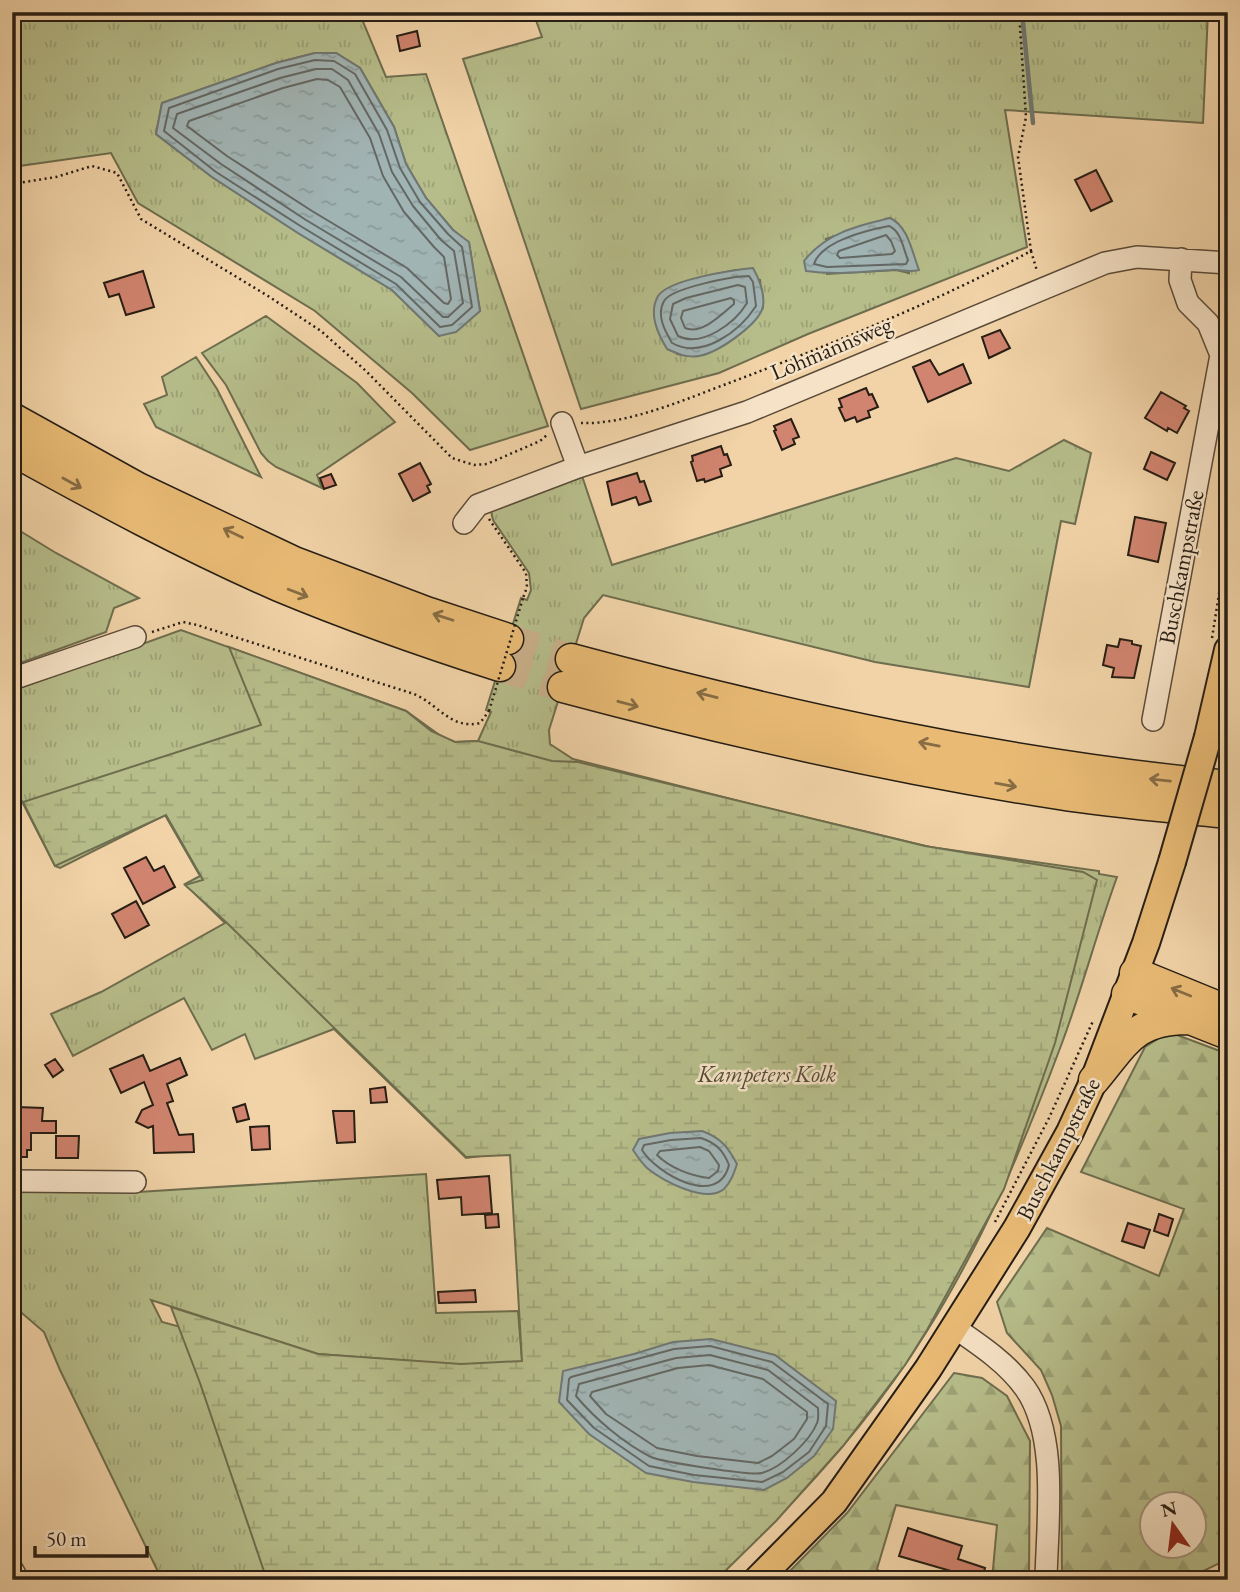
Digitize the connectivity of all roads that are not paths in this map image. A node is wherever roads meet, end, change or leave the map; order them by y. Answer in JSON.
{"nodes":[{"id":1,"x":1181,"y":259,"type":"junction"},
{"id":2,"x":1228,"y":263,"type":"edge"},
{"id":3,"x":12,"y":418,"type":"edge"},
{"id":4,"x":562,"y":423,"type":"road end"},
{"id":5,"x":12,"y":450,"type":"edge"},
{"id":6,"x":578,"y":467,"type":"junction"},
{"id":7,"x":464,"y":523,"type":"dead end"},
{"id":8,"x":135,"y":637,"type":"road end"},
{"id":9,"x":1220,"y":644,"type":"edge"},
{"id":10,"x":12,"y":679,"type":"edge"},
{"id":11,"x":1153,"y":720,"type":"dead end"},
{"id":12,"x":1228,"y":786,"type":"edge"},
{"id":13,"x":1228,"y":813,"type":"edge"},
{"id":14,"x":1131,"y":984,"type":"junction"},
{"id":15,"x":1228,"y":1011,"type":"edge"},
{"id":16,"x":1187,"y":1019,"type":"junction"},
{"id":17,"x":1228,"y":1034,"type":"edge"},
{"id":18,"x":1094,"y":1080,"type":"junction"},
{"id":19,"x":12,"y":1181,"type":"edge"},
{"id":20,"x":135,"y":1182,"type":"dead end"},
{"id":21,"x":955,"y":1328,"type":"junction"},
{"id":22,"x":12,"y":1569,"type":"edge"},
{"id":23,"x":18,"y":1580,"type":"edge"},
{"id":24,"x":757,"y":1580,"type":"edge"},
{"id":25,"x":1046,"y":1580,"type":"edge"}],
"edges":[{"from":1,"to":2,"type":"street","name":"Lohmannsweg"},
{"from":1,"to":6,"type":"street","name":"Lohmannsweg"},
{"from":1,"to":11,"type":"street","name":"Buschkampstraße"},
{"from":5,"to":3,"type":"highway","one_way":true},
{"from":4,"to":6,"type":"street"},
{"from":6,"to":7,"type":"street","name":"Lohmannsweg"},
{"from":8,"to":10,"type":"street"},
{"from":9,"to":14,"type":"main road","name":"Buschkampstraße","bridge":true},
{"from":12,"to":13,"type":"highway","one_way":true},
{"from":15,"to":14,"type":"highway","one_way":true},
{"from":14,"to":16,"type":"highway"},
{"from":14,"to":18,"type":"main road","name":"Buschkampstraße"},
{"from":16,"to":17,"type":"highway"},
{"from":16,"to":18,"type":"highway"},
{"from":18,"to":21,"type":"main road","name":"Buschkampstraße"},
{"from":19,"to":20,"type":"street"},
{"from":21,"to":24,"type":"main road","name":"Buschkampstraße"},
{"from":21,"to":25,"type":"street"},
{"from":22,"to":23,"type":"street"}]}
